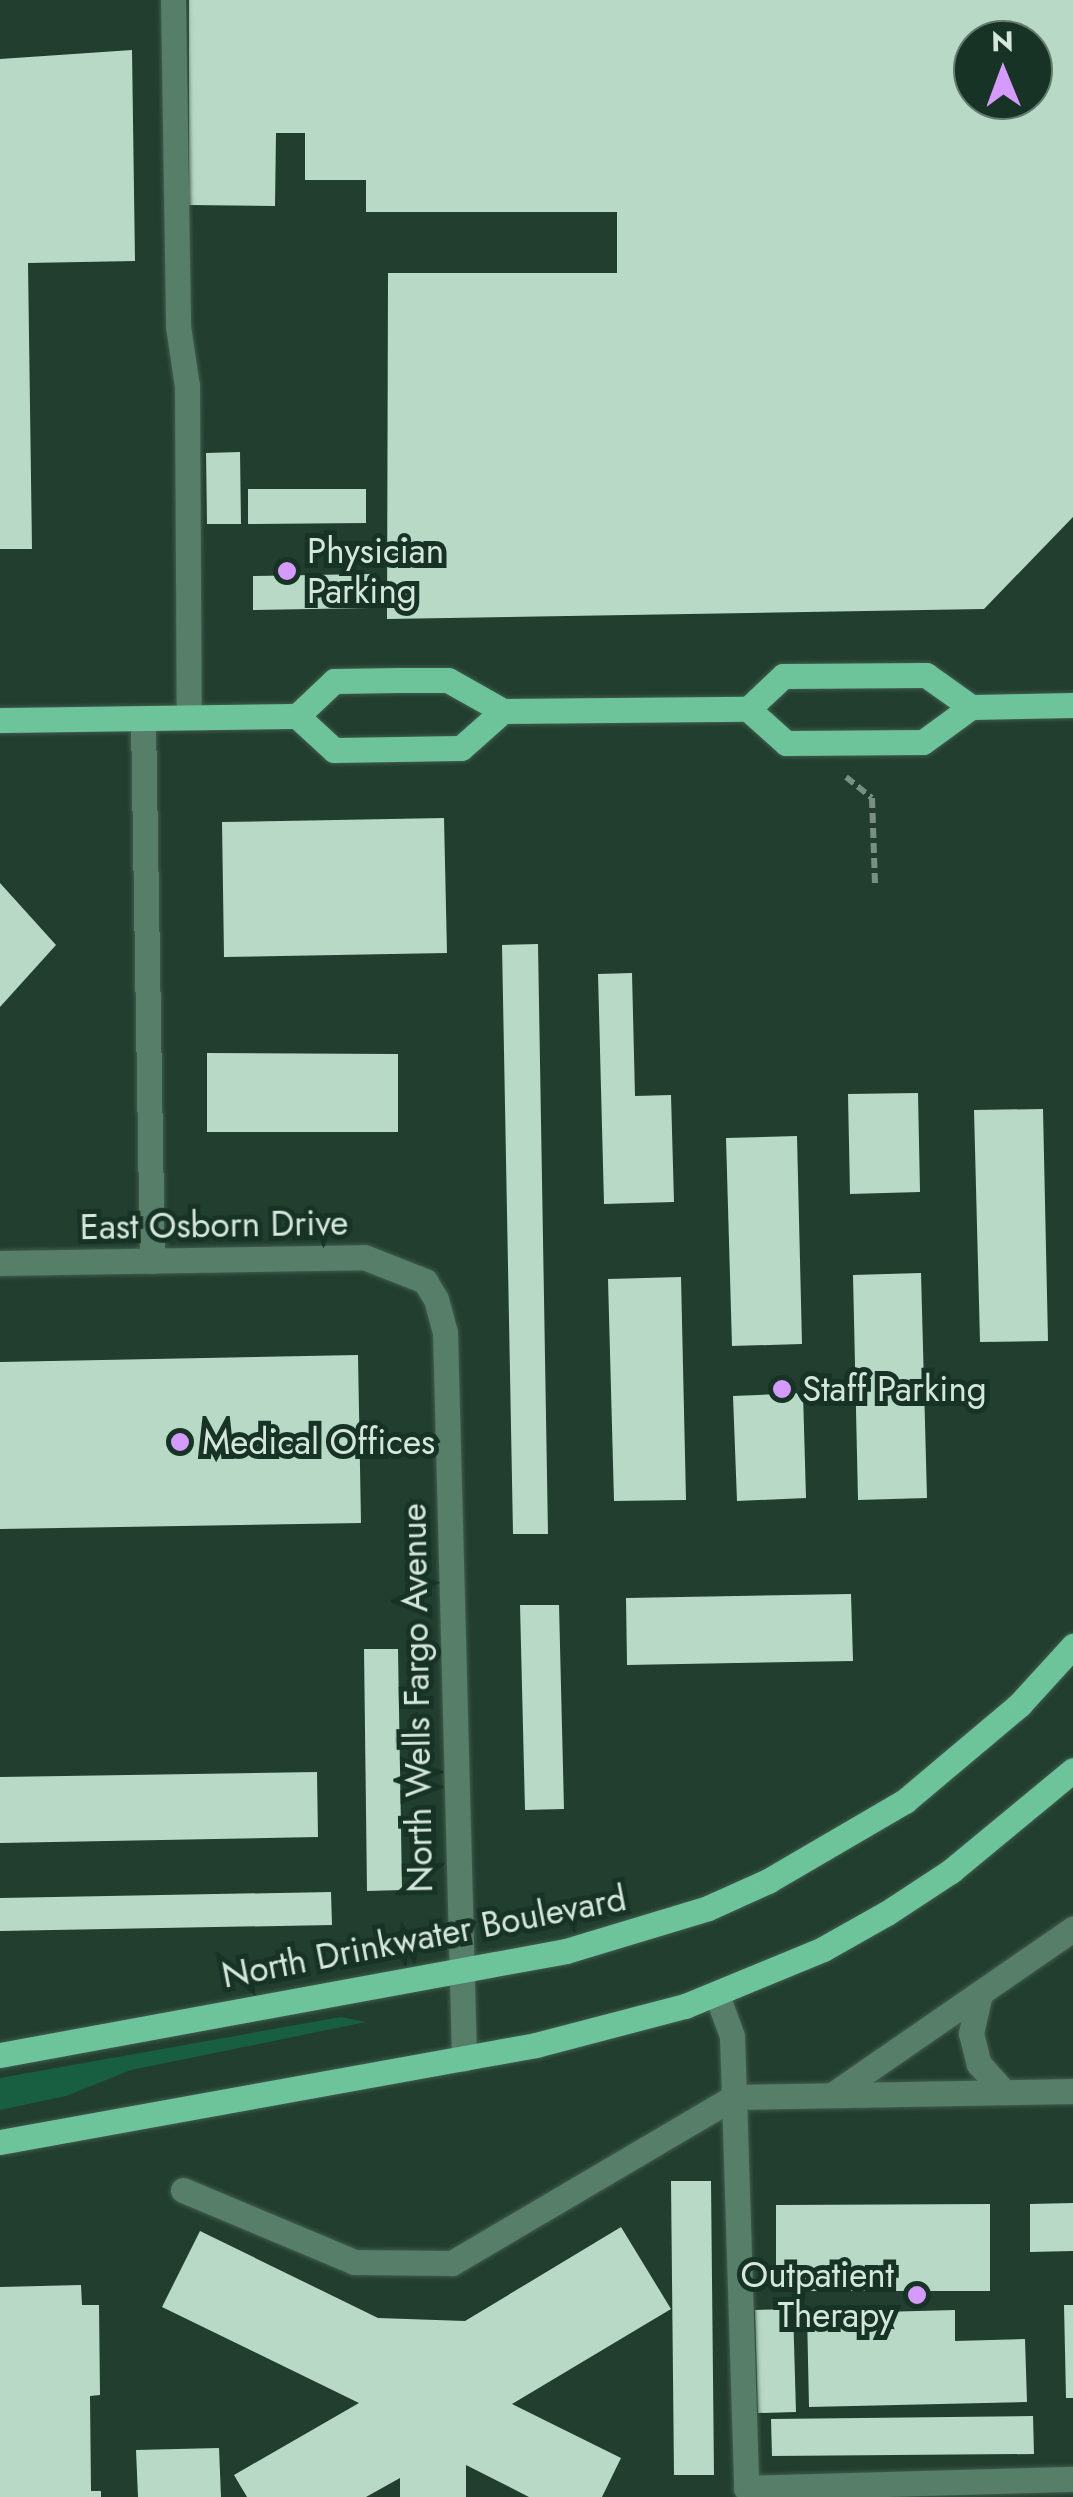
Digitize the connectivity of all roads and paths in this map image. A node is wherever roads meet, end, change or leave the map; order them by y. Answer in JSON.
{"nodes":[{"id":1,"x":173,"y":0,"type":"edge"},
{"id":2,"x":971,"y":706,"type":"junction"},
{"id":3,"x":1073,"y":706,"type":"edge"},
{"id":4,"x":748,"y":709,"type":"junction"},
{"id":5,"x":503,"y":710,"type":"junction"},
{"id":6,"x":298,"y":716,"type":"junction"},
{"id":7,"x":189,"y":718,"type":"junction"},
{"id":8,"x":143,"y":719,"type":"junction"},
{"id":9,"x":0,"y":720,"type":"edge"},
{"id":10,"x":846,"y":776,"type":"dead end"},
{"id":11,"x":876,"y":884,"type":"dead end"},
{"id":12,"x":152,"y":1261,"type":"junction"},
{"id":13,"x":0,"y":1263,"type":"edge"},
{"id":14,"x":425,"y":1281,"type":"joint"},
{"id":15,"x":1073,"y":1646,"type":"edge"},
{"id":16,"x":1073,"y":1770,"type":"edge"},
{"id":17,"x":1073,"y":1929,"type":"edge"},
{"id":18,"x":458,"y":1973,"type":"junction"},
{"id":19,"x":980,"y":1994,"type":"junction"},
{"id":20,"x":717,"y":1995,"type":"junction"},
{"id":21,"x":0,"y":2055,"type":"edge"},
{"id":22,"x":464,"y":2058,"type":"junction"},
{"id":23,"x":1073,"y":2091,"type":"edge"},
{"id":24,"x":1004,"y":2092,"type":"junction"},
{"id":25,"x":832,"y":2096,"type":"junction"},
{"id":26,"x":734,"y":2097,"type":"junction"},
{"id":27,"x":0,"y":2142,"type":"edge"},
{"id":28,"x":183,"y":2190,"type":"dead end"},
{"id":29,"x":1073,"y":2479,"type":"edge"}],
"edges":[{"from":1,"to":7,"type":"street"},
{"from":2,"to":3,"type":"main road"},
{"from":2,"to":4,"type":"main road"},
{"from":2,"to":4,"type":"main road"},
{"from":4,"to":5,"type":"main road"},
{"from":5,"to":6,"type":"main road"},
{"from":5,"to":6,"type":"main road"},
{"from":6,"to":7,"type":"main road"},
{"from":7,"to":8,"type":"main road"},
{"from":8,"to":9,"type":"main road"},
{"from":8,"to":12,"type":"street"},
{"from":10,"to":11,"type":"path"},
{"from":12,"to":13,"type":"street","name":"East Osborn Drive"},
{"from":12,"to":14,"type":"street","name":"East Osborn Drive"},
{"from":14,"to":18,"type":"street","name":"North Wells Fargo Avenue"},
{"from":15,"to":18,"type":"main road","name":"North Drinkwater Boulevard"},
{"from":16,"to":20,"type":"main road"},
{"from":17,"to":19,"type":"street"},
{"from":18,"to":21,"type":"main road","name":"North Drinkwater Boulevard"},
{"from":18,"to":22,"type":"street","name":"North Wells Fargo Avenue"},
{"from":19,"to":24,"type":"street"},
{"from":19,"to":25,"type":"street"},
{"from":20,"to":22,"type":"main road"},
{"from":20,"to":26,"type":"street"},
{"from":22,"to":27,"type":"main road"},
{"from":23,"to":24,"type":"street"},
{"from":24,"to":25,"type":"street"},
{"from":25,"to":26,"type":"street"},
{"from":26,"to":28,"type":"street"},
{"from":26,"to":29,"type":"street"}]}
